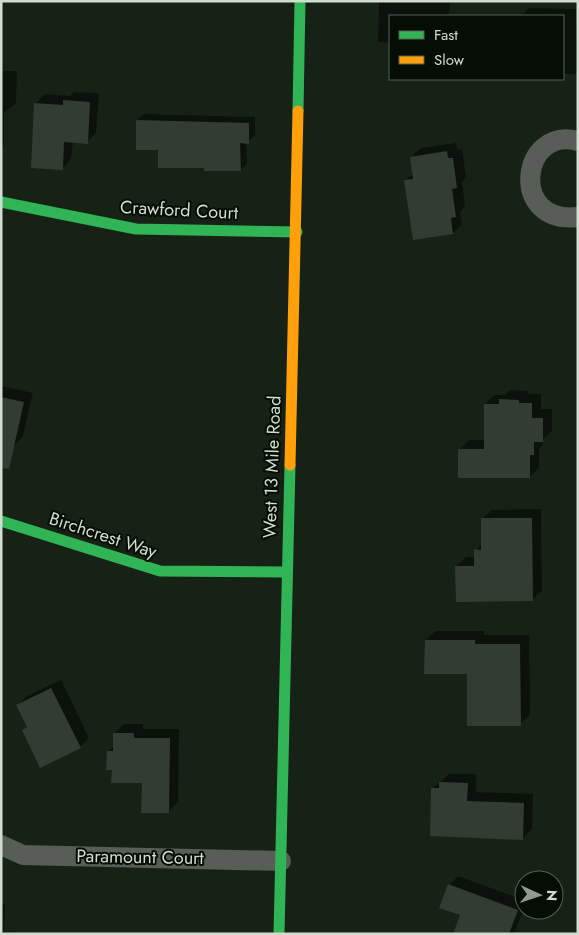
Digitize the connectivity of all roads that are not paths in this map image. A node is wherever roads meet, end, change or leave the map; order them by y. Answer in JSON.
{"nodes":[{"id":1,"x":300,"y":1,"type":"edge"},
{"id":2,"x":578,"y":141,"type":"edge"},
{"id":3,"x":1,"y":202,"type":"edge"},
{"id":4,"x":578,"y":216,"type":"edge"},
{"id":5,"x":297,"y":232,"type":"junction"},
{"id":6,"x":1,"y":521,"type":"edge"},
{"id":7,"x":286,"y":572,"type":"junction"},
{"id":8,"x":1,"y":845,"type":"edge"},
{"id":9,"x":281,"y":861,"type":"junction"},
{"id":10,"x":279,"y":934,"type":"edge"}],
"edges":[{"from":1,"to":5,"type":"street","name":"West 13 Mile Road"},
{"from":2,"to":4,"type":"street"},
{"from":3,"to":5,"type":"street","name":"Crawford Court"},
{"from":5,"to":7,"type":"street","name":"West 13 Mile Road"},
{"from":6,"to":7,"type":"street","name":"Birchcrest Way"},
{"from":7,"to":9,"type":"street","name":"West 13 Mile Road"},
{"from":8,"to":9,"type":"street","name":"Paramount Court"},
{"from":9,"to":10,"type":"street","name":"West 13 Mile Road"}]}
